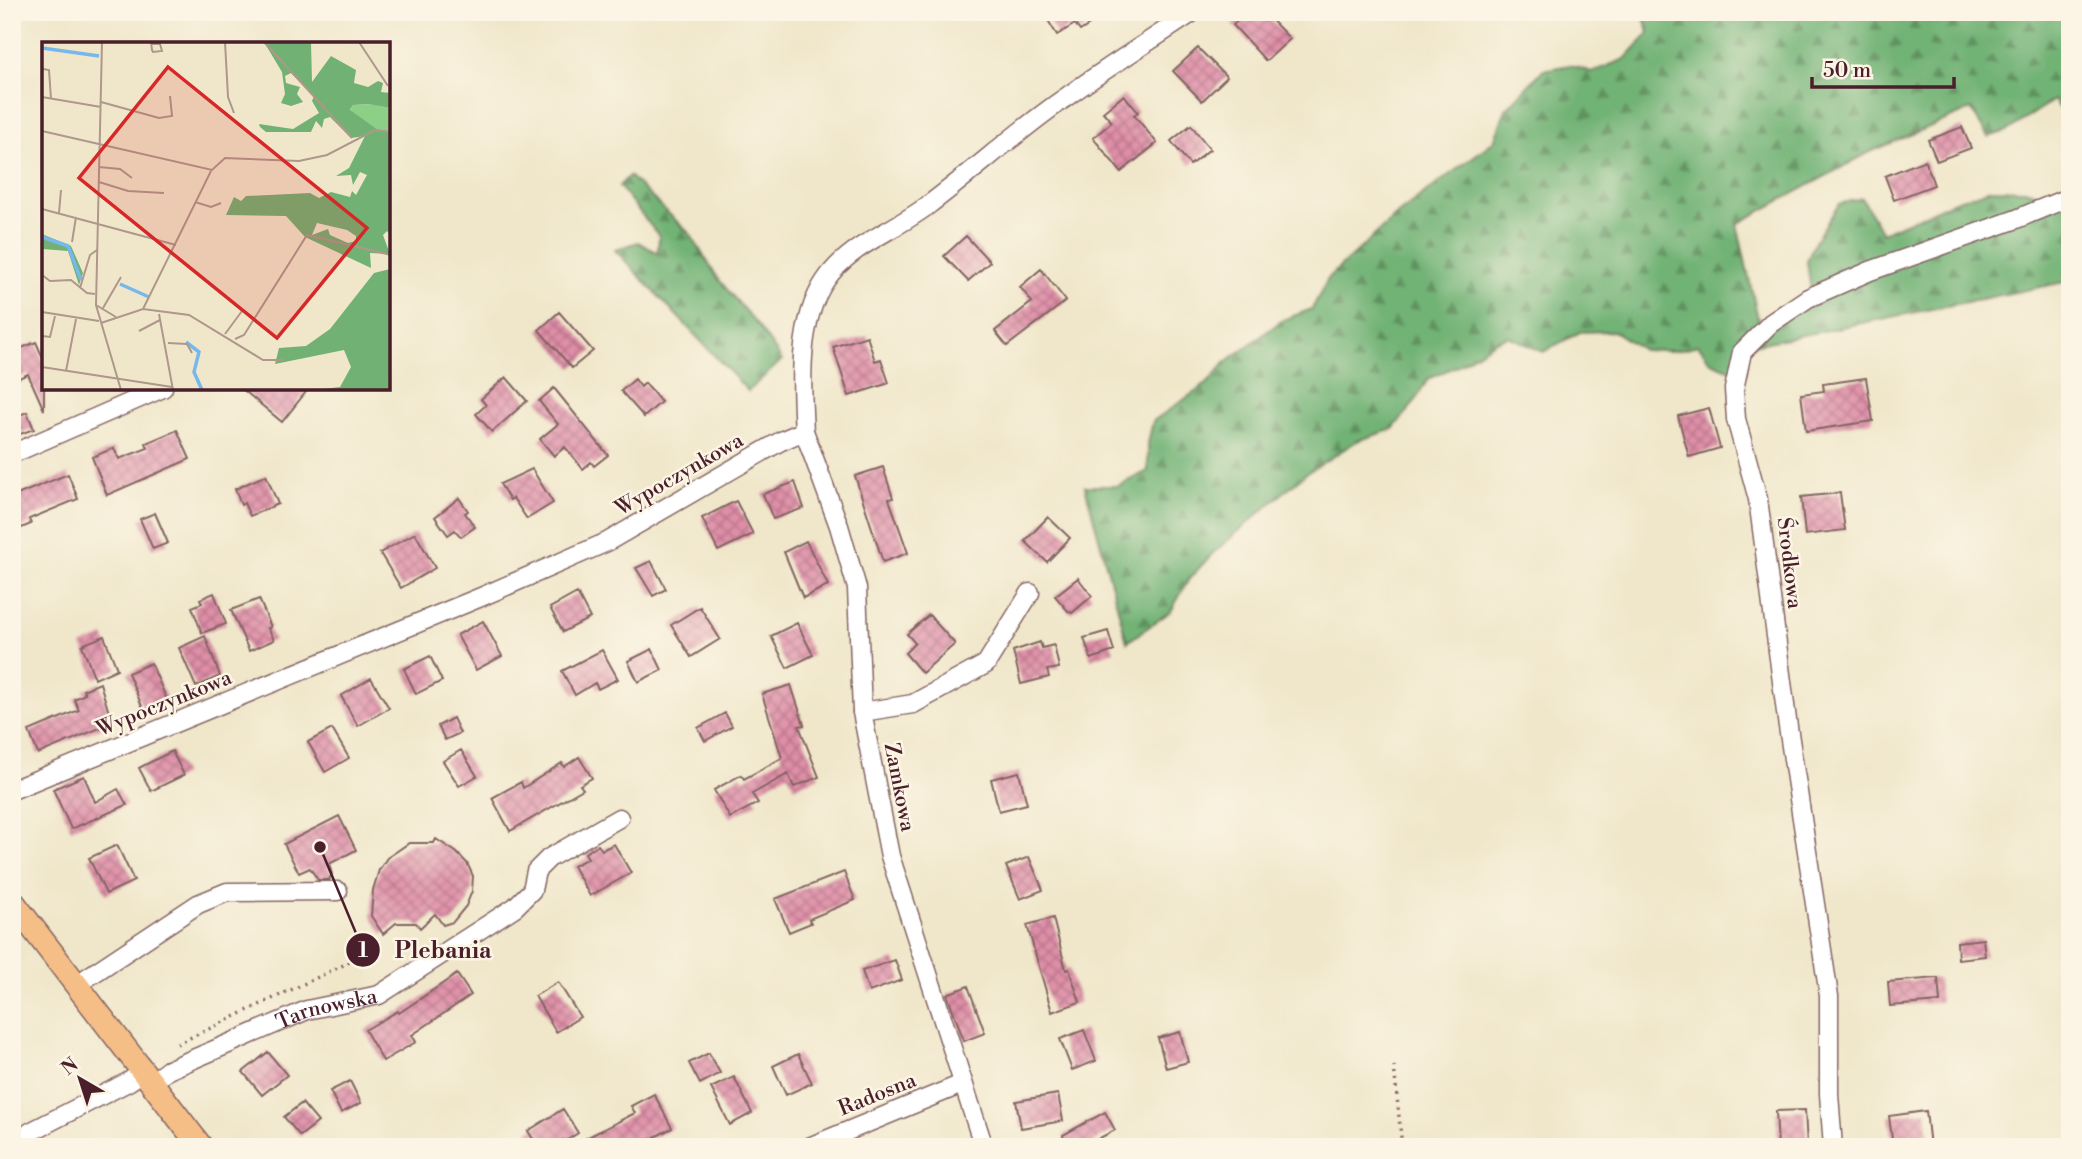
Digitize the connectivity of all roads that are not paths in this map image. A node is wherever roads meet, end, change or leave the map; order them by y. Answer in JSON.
{"nodes":[{"id":1,"x":1193,"y":12,"type":"edge"},
{"id":2,"x":2070,"y":197,"type":"edge"},
{"id":3,"x":158,"y":390,"type":"edge"},
{"id":4,"x":804,"y":430,"type":"junction"},
{"id":5,"x":12,"y":454,"type":"edge"},
{"id":6,"x":1030,"y":593,"type":"dead end"},
{"id":7,"x":862,"y":712,"type":"junction"},
{"id":8,"x":12,"y":790,"type":"edge"},
{"id":9,"x":619,"y":818,"type":"dead end"},
{"id":10,"x":338,"y":891,"type":"dead end"},
{"id":11,"x":12,"y":901,"type":"edge"},
{"id":12,"x":76,"y":985,"type":"junction"},
{"id":13,"x":147,"y":1077,"type":"junction"},
{"id":14,"x":962,"y":1084,"type":"junction"},
{"id":15,"x":30,"y":1132,"type":"dead end"},
{"id":16,"x":201,"y":1147,"type":"edge"},
{"id":17,"x":809,"y":1147,"type":"edge"},
{"id":18,"x":982,"y":1147,"type":"edge"},
{"id":19,"x":1832,"y":1147,"type":"edge"}],
"edges":[{"from":1,"to":4,"type":"street"},
{"from":2,"to":19,"type":"street","name":"Środkowa"},
{"from":3,"to":5,"type":"street"},
{"from":4,"to":7,"type":"street","name":"Zamkowa"},
{"from":4,"to":8,"type":"street","name":"Wypoczynkowa"},
{"from":6,"to":7,"type":"street"},
{"from":7,"to":14,"type":"street","name":"Zamkowa"},
{"from":9,"to":13,"type":"street","name":"Tarnowska"},
{"from":10,"to":12,"type":"street"},
{"from":11,"to":12,"type":"main road"},
{"from":12,"to":13,"type":"main road"},
{"from":13,"to":15,"type":"street","name":"Tarnowska"},
{"from":13,"to":16,"type":"main road"},
{"from":14,"to":17,"type":"street","name":"Radosna"},
{"from":14,"to":18,"type":"street","name":"Zamkowa"}]}
